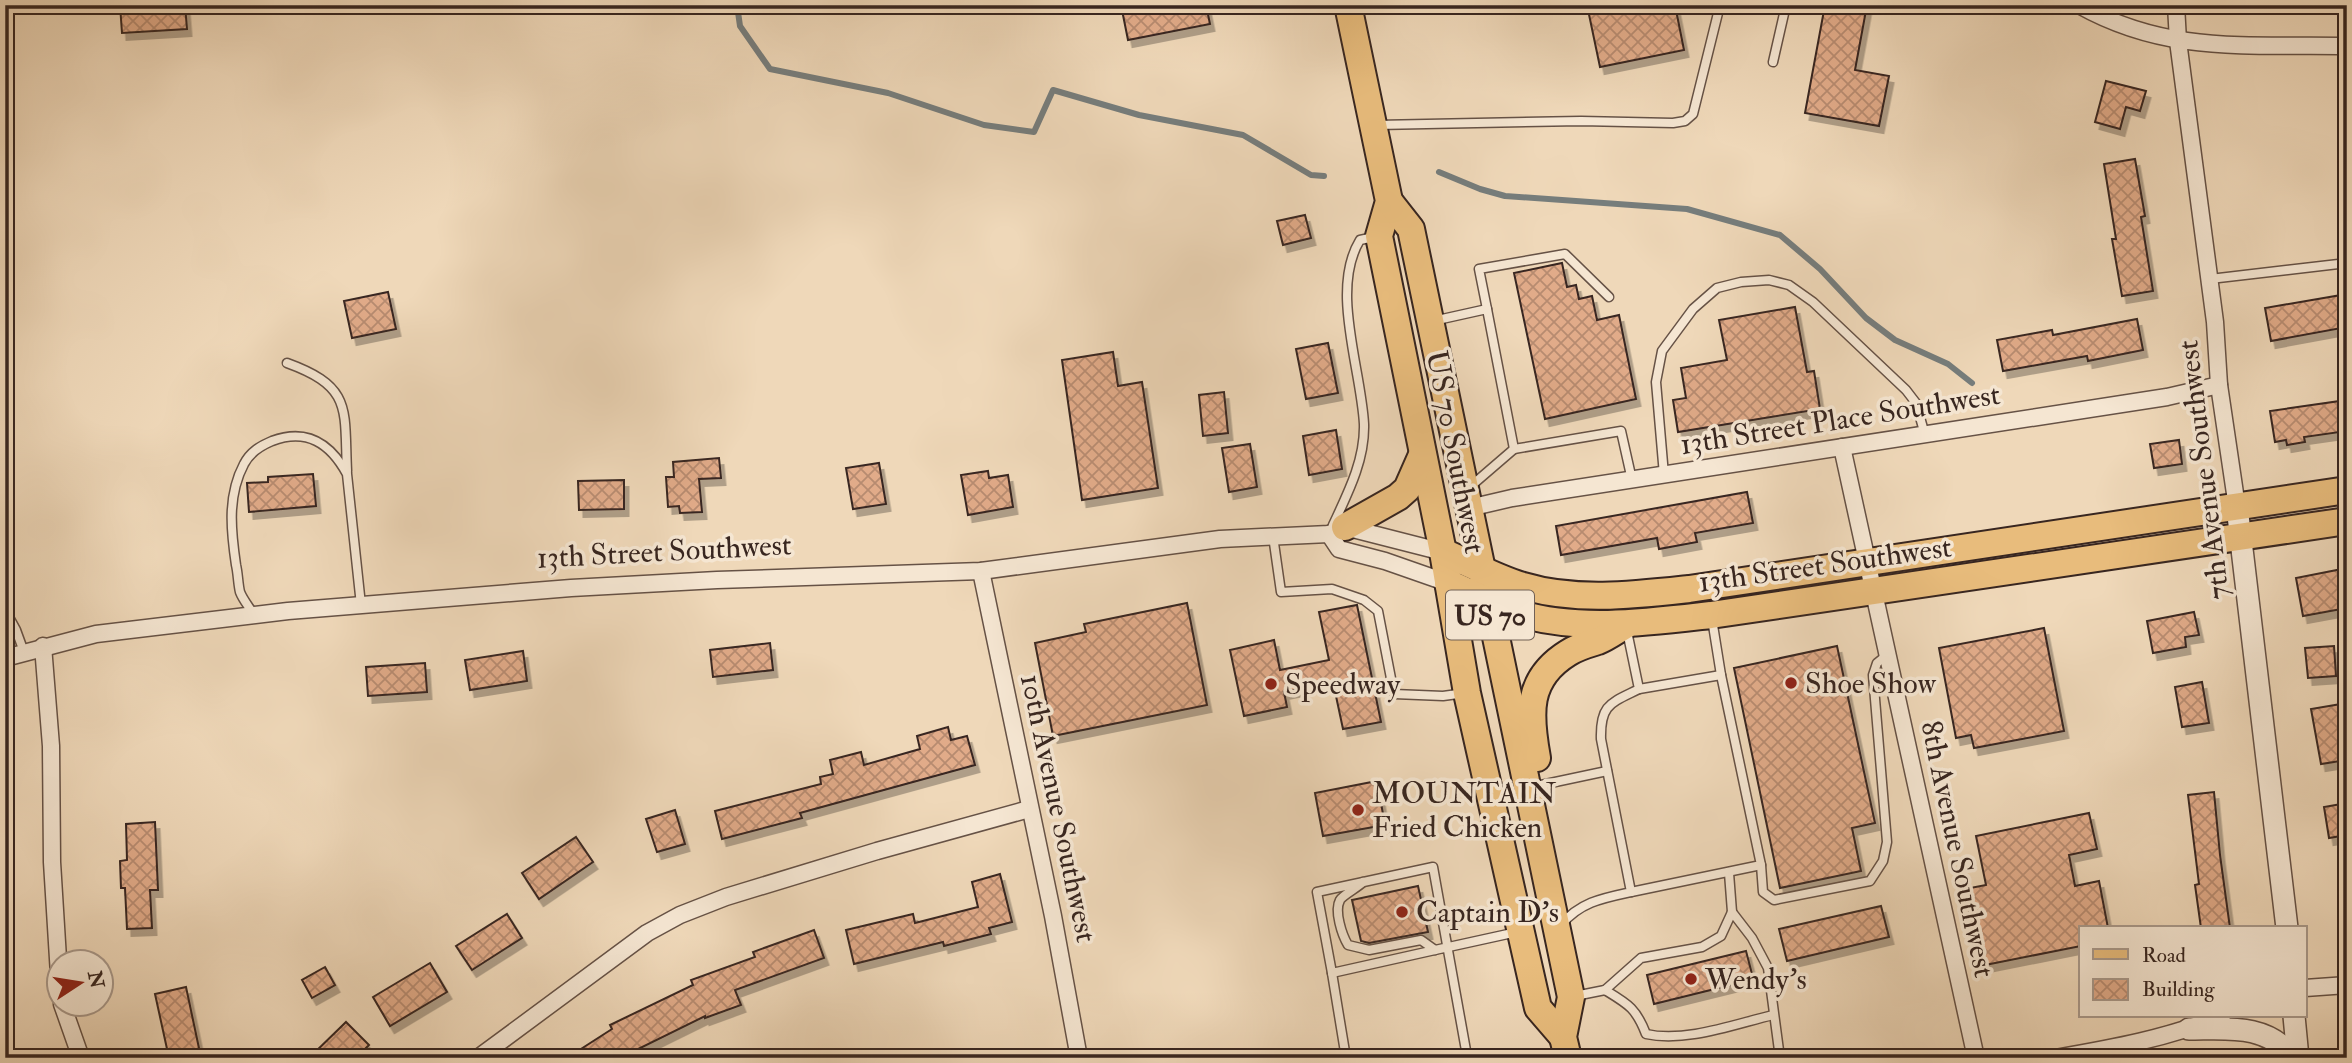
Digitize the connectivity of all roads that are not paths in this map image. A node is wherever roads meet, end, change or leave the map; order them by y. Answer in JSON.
{"nodes":[{"id":1,"x":1348,"y":5,"type":"edge"},
{"id":2,"x":1720,"y":5,"type":"edge"},
{"id":3,"x":1786,"y":5,"type":"edge"},
{"id":4,"x":2079,"y":5,"type":"edge"},
{"id":5,"x":2176,"y":5,"type":"edge"},
{"id":6,"x":2178,"y":41,"type":"junction"},
{"id":7,"x":2347,"y":46,"type":"edge"},
{"id":8,"x":1773,"y":62,"type":"dead end"},
{"id":9,"x":1373,"y":125,"type":"junction"},
{"id":10,"x":1389,"y":201,"type":"junction"},
{"id":11,"x":1379,"y":236,"type":"junction"},
{"id":12,"x":2347,"y":262,"type":"edge"},
{"id":13,"x":2210,"y":279,"type":"junction"},
{"id":14,"x":1609,"y":297,"type":"dead end"},
{"id":15,"x":1487,"y":309,"type":"junction"},
{"id":16,"x":1430,"y":322,"type":"junction"},
{"id":17,"x":287,"y":363,"type":"dead end"},
{"id":18,"x":2219,"y":385,"type":"junction"},
{"id":19,"x":1925,"y":435,"type":"junction"},
{"id":20,"x":1842,"y":447,"type":"junction"},
{"id":21,"x":1514,"y":449,"type":"junction"},
{"id":22,"x":1422,"y":455,"type":"junction"},
{"id":23,"x":347,"y":474,"type":"junction"},
{"id":24,"x":1664,"y":475,"type":"junction"},
{"id":25,"x":1632,"y":480,"type":"junction"},
{"id":26,"x":2347,"y":490,"type":"edge"},
{"id":27,"x":1467,"y":499,"type":"junction"},
{"id":28,"x":2237,"y":507,"type":"junction"},
{"id":29,"x":2347,"y":520,"type":"edge"},
{"id":30,"x":1337,"y":530,"type":"junction"},
{"id":31,"x":1273,"y":536,"type":"junction"},
{"id":32,"x":2241,"y":536,"type":"junction"},
{"id":33,"x":1443,"y":552,"type":"junction"},
{"id":34,"x":1867,"y":562,"type":"junction"},
{"id":35,"x":1482,"y":568,"type":"junction"},
{"id":36,"x":981,"y":571,"type":"junction"},
{"id":37,"x":1448,"y":583,"type":"junction"},
{"id":38,"x":1873,"y":591,"type":"junction"},
{"id":39,"x":1486,"y":599,"type":"junction"},
{"id":40,"x":361,"y":605,"type":"junction"},
{"id":41,"x":5,"y":610,"type":"edge"},
{"id":42,"x":254,"y":615,"type":"junction"},
{"id":43,"x":1711,"y":615,"type":"junction"},
{"id":44,"x":1626,"y":625,"type":"junction"},
{"id":45,"x":43,"y":646,"type":"junction"},
{"id":46,"x":24,"y":652,"type":"junction"},
{"id":47,"x":1887,"y":654,"type":"junction"},
{"id":48,"x":5,"y":657,"type":"edge"},
{"id":49,"x":1721,"y":675,"type":"junction"},
{"id":50,"x":1639,"y":689,"type":"junction"},
{"id":51,"x":1467,"y":693,"type":"junction"},
{"id":52,"x":1607,"y":771,"type":"junction"},
{"id":53,"x":1541,"y":785,"type":"junction"},
{"id":54,"x":1029,"y":809,"type":"junction"},
{"id":55,"x":1761,"y":865,"type":"junction"},
{"id":56,"x":1729,"y":873,"type":"junction"},
{"id":57,"x":1363,"y":882,"type":"junction"},
{"id":58,"x":1631,"y":892,"type":"junction"},
{"id":59,"x":1732,"y":912,"type":"junction"},
{"id":60,"x":1555,"y":918,"type":"junction"},
{"id":61,"x":2287,"y":926,"type":"edge"},
{"id":62,"x":1520,"y":931,"type":"junction"},
{"id":63,"x":1449,"y":947,"type":"junction"},
{"id":64,"x":57,"y":948,"type":"edge"},
{"id":65,"x":1434,"y":950,"type":"junction"},
{"id":66,"x":1332,"y":973,"type":"junction"},
{"id":67,"x":2347,"y":985,"type":"edge"},
{"id":68,"x":2306,"y":988,"type":"edge"},
{"id":69,"x":1605,"y":990,"type":"junction"},
{"id":70,"x":1571,"y":997,"type":"junction"},
{"id":71,"x":1773,"y":1015,"type":"junction"},
{"id":72,"x":67,"y":1018,"type":"edge"},
{"id":73,"x":2217,"y":1018,"type":"edge"},
{"id":74,"x":2294,"y":1018,"type":"edge"},
{"id":75,"x":2189,"y":1029,"type":"junction"},
{"id":76,"x":1566,"y":1047,"type":"edge"},
{"id":77,"x":81,"y":1058,"type":"edge"},
{"id":78,"x":478,"y":1058,"type":"edge"},
{"id":79,"x":1079,"y":1058,"type":"edge"},
{"id":80,"x":1346,"y":1058,"type":"edge"},
{"id":81,"x":1461,"y":1058,"type":"edge"},
{"id":82,"x":1780,"y":1058,"type":"edge"},
{"id":83,"x":1976,"y":1058,"type":"edge"},
{"id":84,"x":2055,"y":1058,"type":"edge"},
{"id":85,"x":2295,"y":1058,"type":"edge"}],
"edges":[{"from":1,"to":9,"type":"main road","name":"US 70 Southwest","number":"US 70"},
{"from":2,"to":9,"type":"lane"},
{"from":3,"to":8,"type":"lane"},
{"from":4,"to":6,"type":"street"},
{"from":5,"to":6,"type":"street","name":"7th Avenue Southwest"},
{"from":6,"to":7,"type":"street"},
{"from":6,"to":13,"type":"street","name":"7th Avenue Southwest"},
{"from":9,"to":10,"type":"main road","name":"US 70 Southwest","number":"US 70"},
{"from":10,"to":11,"type":"main road","name":"US 70 Southwest","number":"US 70"},
{"from":10,"to":16,"type":"main road","name":"US 70 Southwest","number":"US 70"},
{"from":11,"to":22,"type":"main road","name":"US 70 Southwest","number":"US 70"},
{"from":11,"to":30,"type":"lane"},
{"from":12,"to":13,"type":"lane"},
{"from":13,"to":18,"type":"street","name":"7th Avenue Southwest"},
{"from":14,"to":15,"type":"lane"},
{"from":15,"to":16,"type":"lane"},
{"from":15,"to":21,"type":"lane"},
{"from":16,"to":27,"type":"main road","name":"US 70 Southwest","number":"US 70"},
{"from":17,"to":23,"type":"lane"},
{"from":18,"to":19,"type":"street","name":"13th Street Place Southwest"},
{"from":18,"to":28,"type":"street","name":"7th Avenue Southwest"},
{"from":19,"to":20,"type":"street","name":"13th Street Place Southwest"},
{"from":19,"to":24,"type":"lane"},
{"from":20,"to":24,"type":"street","name":"13th Street Place Southwest"},
{"from":20,"to":34,"type":"street","name":"8th Avenue Southwest"},
{"from":21,"to":25,"type":"lane"},
{"from":21,"to":27,"type":"lane"},
{"from":22,"to":30,"type":"main road"},
{"from":22,"to":33,"type":"main road","name":"US 70 Southwest","number":"US 70"},
{"from":23,"to":40,"type":"lane"},
{"from":23,"to":42,"type":"lane"},
{"from":24,"to":25,"type":"street","name":"13th Street Place Southwest"},
{"from":25,"to":27,"type":"street","name":"13th Street Place Southwest"},
{"from":26,"to":28,"type":"main road","name":"13th Street Southwest"},
{"from":27,"to":35,"type":"main road","name":"US 70 Southwest","number":"US 70"},
{"from":28,"to":32,"type":"street","name":"7th Avenue Southwest"},
{"from":28,"to":34,"type":"main road","name":"13th Street Southwest"},
{"from":29,"to":32,"type":"main road","name":"13th Street Southwest"},
{"from":30,"to":31,"type":"street","name":"13th Street Southwest"},
{"from":30,"to":33,"type":"street","name":"13th Street Southwest"},
{"from":30,"to":37,"type":"street","name":"13th Street Southwest"},
{"from":31,"to":36,"type":"street","name":"13th Street Southwest"},
{"from":31,"to":51,"type":"lane"},
{"from":32,"to":38,"type":"main road","name":"13th Street Southwest"},
{"from":32,"to":61,"type":"street","name":"7th Avenue Southwest"},
{"from":33,"to":35,"type":"main road","name":"13th Street Southwest"},
{"from":33,"to":37,"type":"main road","name":"US 70 Southwest","number":"US 70"},
{"from":34,"to":35,"type":"main road","name":"13th Street Southwest"},
{"from":34,"to":38,"type":"street","name":"8th Avenue Southwest"},
{"from":35,"to":39,"type":"main road","name":"US 70 Southwest","number":"US 70"},
{"from":36,"to":40,"type":"street","name":"13th Street Southwest"},
{"from":36,"to":54,"type":"street","name":"10th Avenue Southwest"},
{"from":37,"to":39,"type":"main road","name":"13th Street Southwest"},
{"from":37,"to":51,"type":"main road","name":"US 70 Southwest","number":"US 70"},
{"from":38,"to":43,"type":"main road","name":"13th Street Southwest"},
{"from":38,"to":47,"type":"street","name":"8th Avenue Southwest"},
{"from":39,"to":44,"type":"main road","name":"13th Street Southwest"},
{"from":39,"to":60,"type":"main road","name":"US 70 Southwest","number":"US 70"},
{"from":40,"to":42,"type":"street","name":"13th Street Southwest"},
{"from":41,"to":46,"type":"lane"},
{"from":42,"to":45,"type":"street","name":"13th Street Southwest"},
{"from":43,"to":44,"type":"main road","name":"13th Street Southwest"},
{"from":43,"to":49,"type":"lane"},
{"from":44,"to":50,"type":"lane"},
{"from":44,"to":53,"type":"main road"},
{"from":45,"to":46,"type":"street","name":"13th Street Southwest"},
{"from":45,"to":64,"type":"street"},
{"from":46,"to":48,"type":"street","name":"13th Street Southwest"},
{"from":47,"to":55,"type":"lane"},
{"from":47,"to":83,"type":"street","name":"8th Avenue Southwest"},
{"from":49,"to":50,"type":"lane"},
{"from":49,"to":55,"type":"lane"},
{"from":50,"to":52,"type":"lane"},
{"from":51,"to":62,"type":"main road","name":"US 70 Southwest","number":"US 70"},
{"from":52,"to":53,"type":"lane"},
{"from":52,"to":58,"type":"lane"},
{"from":53,"to":60,"type":"main road"},
{"from":54,"to":78,"type":"street"},
{"from":54,"to":79,"type":"street","name":"10th Avenue Southwest"},
{"from":55,"to":56,"type":"lane"},
{"from":56,"to":58,"type":"lane"},
{"from":56,"to":59,"type":"lane"},
{"from":57,"to":63,"type":"lane"},
{"from":57,"to":65,"type":"lane"},
{"from":57,"to":66,"type":"lane"},
{"from":58,"to":60,"type":"lane"},
{"from":59,"to":69,"type":"lane"},
{"from":59,"to":71,"type":"lane"},
{"from":60,"to":70,"type":"main road","name":"US 70 Southwest","number":"US 70"},
{"from":62,"to":63,"type":"lane"},
{"from":62,"to":76,"type":"main road","name":"US 70 Southwest","number":"US 70"},
{"from":63,"to":65,"type":"lane"},
{"from":63,"to":81,"type":"lane"},
{"from":65,"to":66,"type":"lane"},
{"from":66,"to":80,"type":"lane"},
{"from":67,"to":68,"type":"street"},
{"from":69,"to":70,"type":"lane"},
{"from":69,"to":71,"type":"lane"},
{"from":70,"to":76,"type":"main road","name":"US 70 Southwest","number":"US 70"},
{"from":71,"to":82,"type":"lane"},
{"from":72,"to":77,"type":"street"},
{"from":73,"to":75,"type":"street"},
{"from":74,"to":85,"type":"street"},
{"from":75,"to":84,"type":"street"},
{"from":75,"to":85,"type":"street"}]}
